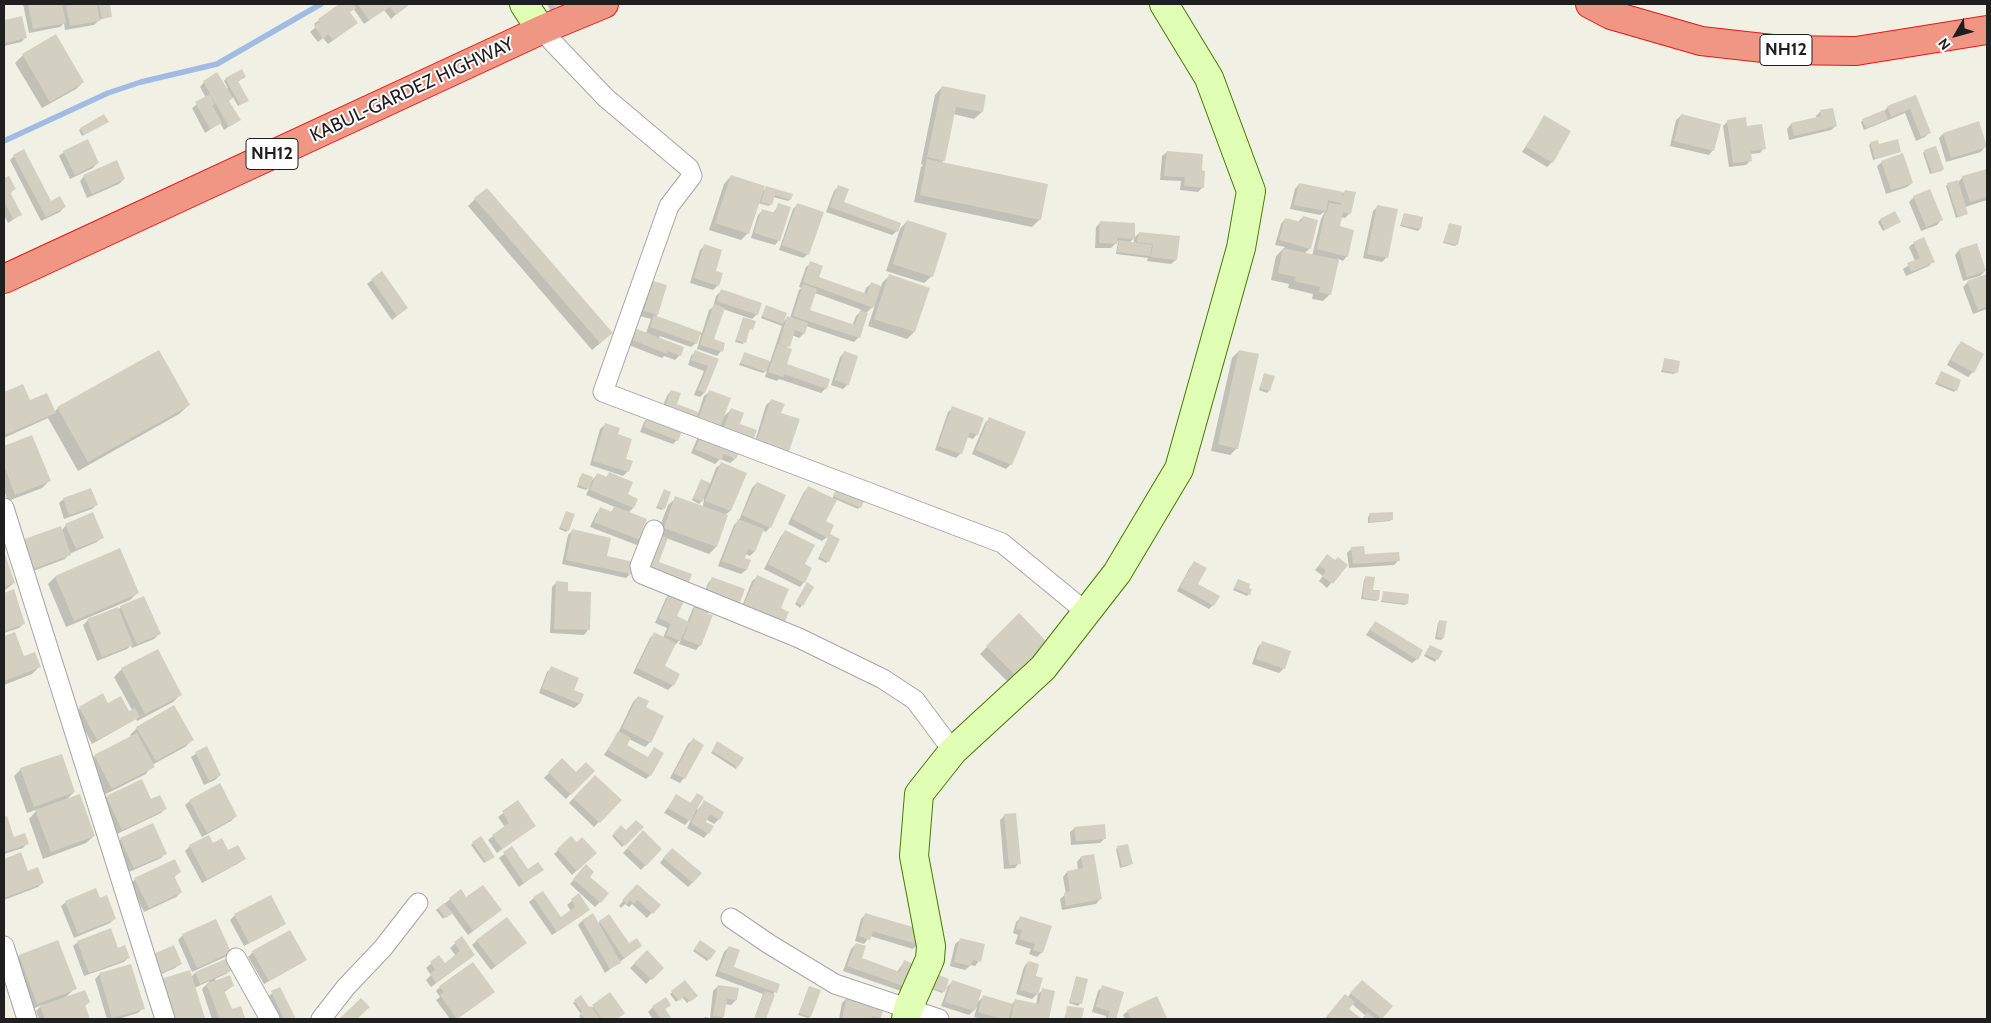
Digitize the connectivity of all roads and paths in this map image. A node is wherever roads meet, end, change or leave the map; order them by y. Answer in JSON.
{"nodes":[{"id":1,"x":524,"y":4,"type":"edge"},
{"id":2,"x":604,"y":4,"type":"edge"},
{"id":3,"x":1164,"y":4,"type":"edge"},
{"id":4,"x":1590,"y":4,"type":"edge"},
{"id":5,"x":541,"y":30,"type":"junction"},
{"id":6,"x":1987,"y":30,"type":"edge"},
{"id":7,"x":4,"y":279,"type":"edge"},
{"id":8,"x":4,"y":508,"type":"edge"},
{"id":9,"x":654,"y":530,"type":"dead end"},
{"id":10,"x":1086,"y":612,"type":"junction"},
{"id":11,"x":953,"y":751,"type":"junction"},
{"id":12,"x":418,"y":903,"type":"dead end"},
{"id":13,"x":731,"y":918,"type":"dead end"},
{"id":14,"x":4,"y":946,"type":"edge"},
{"id":15,"x":236,"y":958,"type":"dead end"},
{"id":16,"x":908,"y":1014,"type":"edge"},
{"id":17,"x":27,"y":1019,"type":"edge"},
{"id":18,"x":165,"y":1019,"type":"edge"},
{"id":19,"x":270,"y":1019,"type":"edge"},
{"id":20,"x":321,"y":1019,"type":"edge"},
{"id":21,"x":939,"y":1019,"type":"edge"}],
"edges":[{"from":1,"to":5,"type":"street"},
{"from":2,"to":5,"type":"highway","name":"KABUL-GARDEZ HIGHWAY","number":"NH12"},
{"from":3,"to":10,"type":"street"},
{"from":4,"to":6,"type":"highway","number":"NH12"},
{"from":5,"to":7,"type":"highway","name":"KABUL-GARDEZ HIGHWAY","number":"NH12"},
{"from":5,"to":10,"type":"street"},
{"from":8,"to":18,"type":"street"},
{"from":9,"to":11,"type":"street"},
{"from":10,"to":11,"type":"street"},
{"from":11,"to":16,"type":"street"},
{"from":12,"to":20,"type":"street"},
{"from":13,"to":16,"type":"street"},
{"from":14,"to":17,"type":"street"},
{"from":15,"to":19,"type":"street"},
{"from":16,"to":21,"type":"street"}]}
